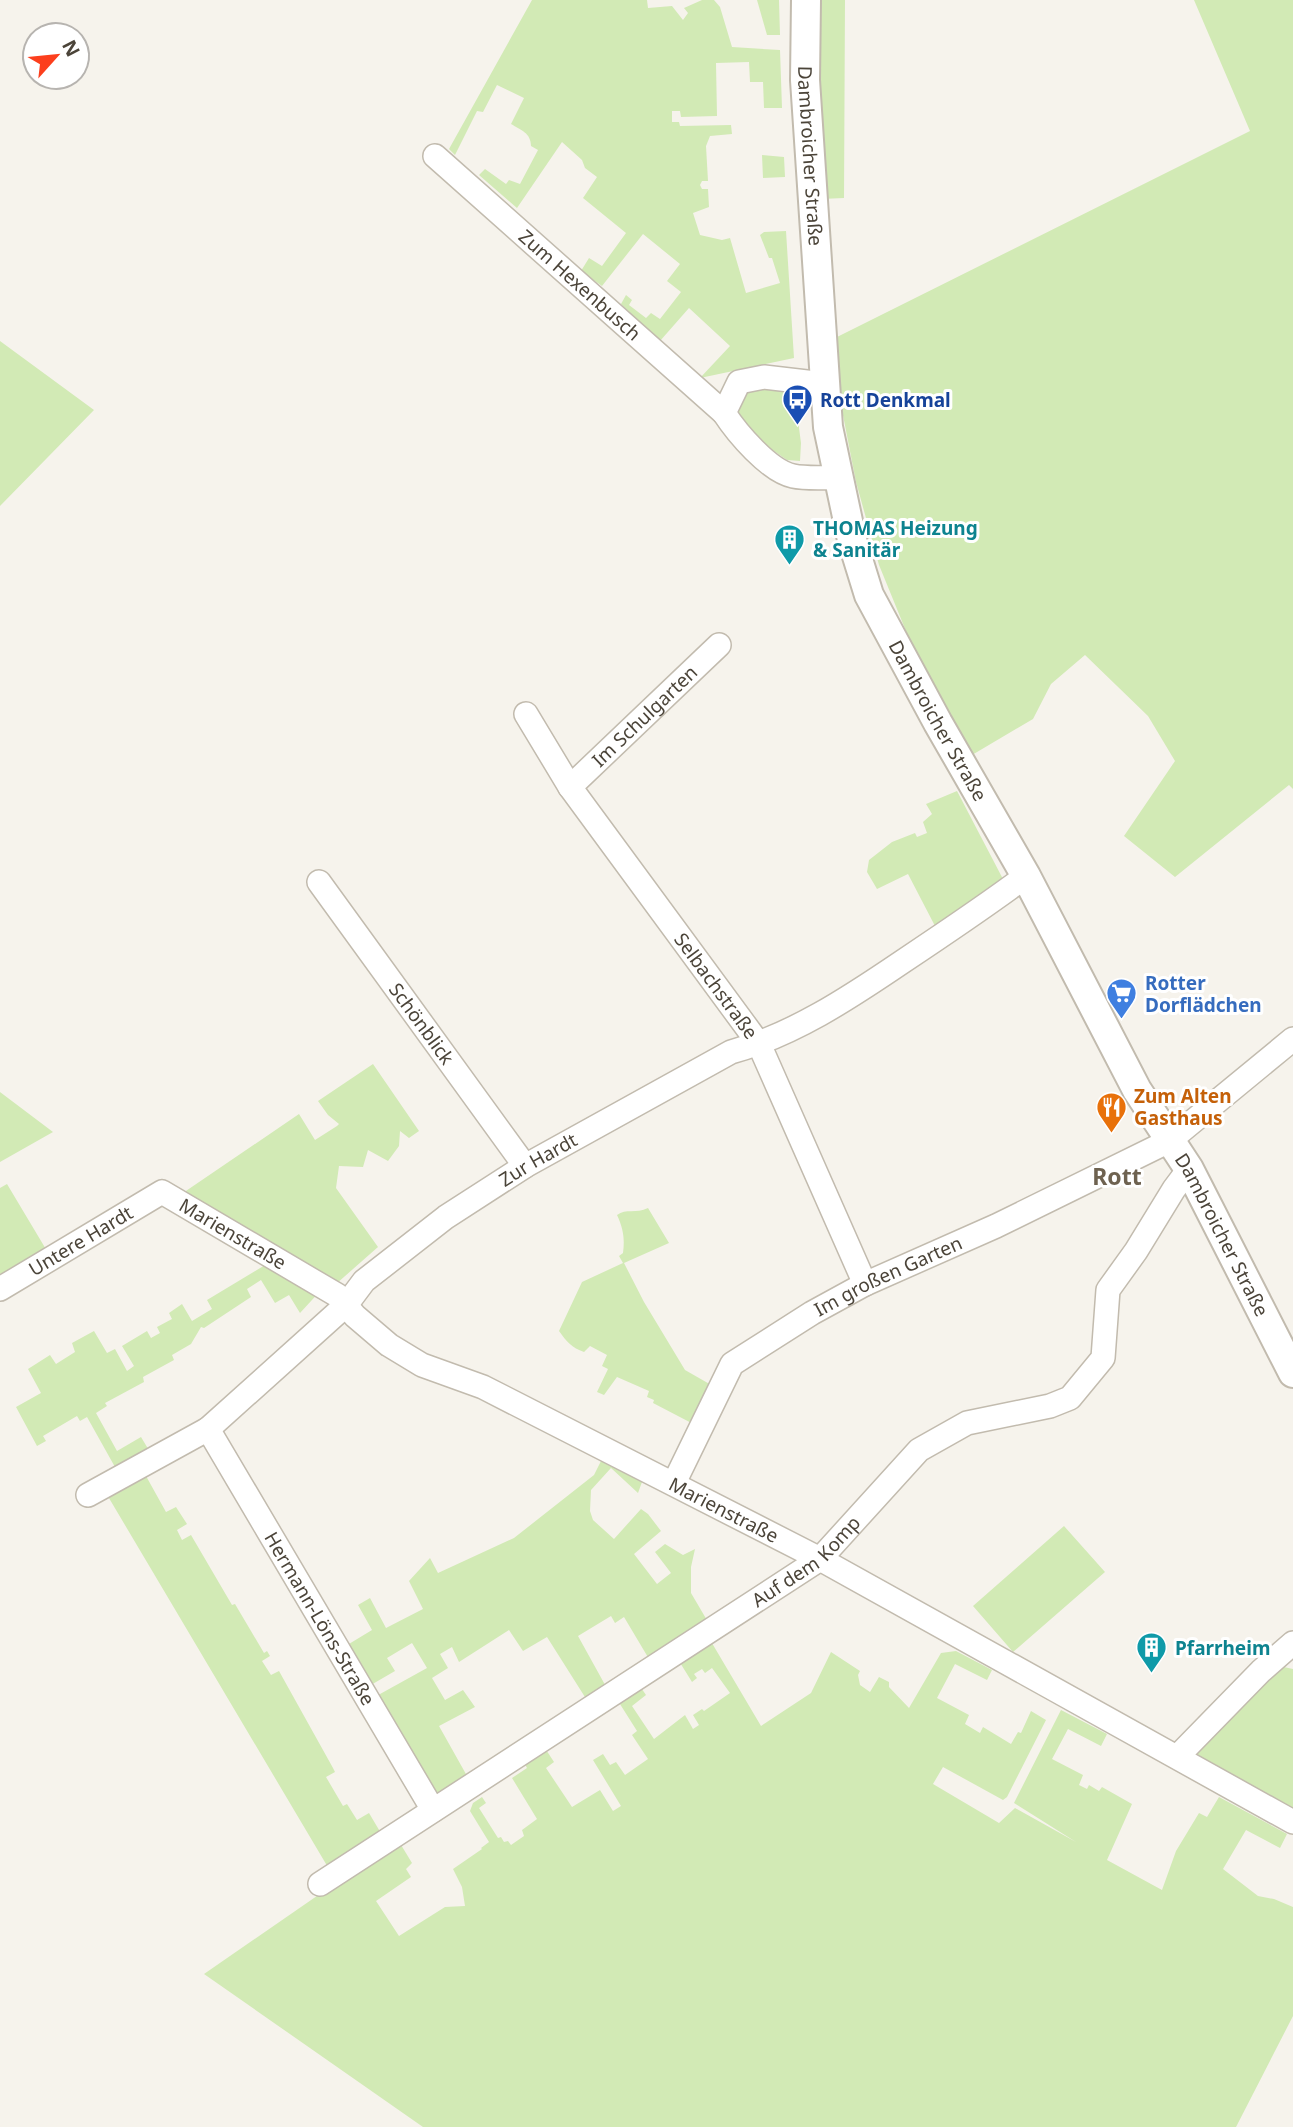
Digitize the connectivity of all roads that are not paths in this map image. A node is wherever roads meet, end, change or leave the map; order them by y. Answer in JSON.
{"nodes":[{"id":1,"x":806,"y":0,"type":"edge"},
{"id":2,"x":435,"y":156,"type":"dead end"},
{"id":3,"x":824,"y":384,"type":"junction"},
{"id":4,"x":724,"y":413,"type":"junction"},
{"id":5,"x":838,"y":478,"type":"junction"},
{"id":6,"x":719,"y":645,"type":"dead end"},
{"id":7,"x":526,"y":714,"type":"dead end"},
{"id":8,"x":570,"y":787,"type":"junction"},
{"id":9,"x":1026,"y":876,"type":"junction"},
{"id":10,"x":319,"y":882,"type":"dead end"},
{"id":11,"x":1293,"y":1038,"type":"edge"},
{"id":12,"x":758,"y":1044,"type":"junction"},
{"id":13,"x":1169,"y":1141,"type":"junction"},
{"id":14,"x":525,"y":1166,"type":"junction"},
{"id":15,"x":1189,"y":1169,"type":"junction"},
{"id":16,"x":162,"y":1192,"type":"joint"},
{"id":17,"x":865,"y":1284,"type":"junction"},
{"id":18,"x":0,"y":1289,"type":"edge"},
{"id":19,"x":346,"y":1305,"type":"junction"},
{"id":20,"x":1293,"y":1373,"type":"edge"},
{"id":21,"x":208,"y":1429,"type":"junction"},
{"id":22,"x":674,"y":1483,"type":"junction"},
{"id":23,"x":88,"y":1495,"type":"dead end"},
{"id":24,"x":820,"y":1559,"type":"junction"},
{"id":25,"x":1293,"y":1643,"type":"edge"},
{"id":26,"x":1178,"y":1756,"type":"junction"},
{"id":27,"x":433,"y":1810,"type":"junction"},
{"id":28,"x":1293,"y":1822,"type":"edge"},
{"id":29,"x":320,"y":1884,"type":"dead end"}],
"edges":[{"from":1,"to":3,"type":"street","name":"Dambroicher Straße"},
{"from":2,"to":4,"type":"street","name":"Zum Hexenbusch"},
{"from":3,"to":4,"type":"street"},
{"from":3,"to":5,"type":"street","name":"Dambroicher Straße"},
{"from":4,"to":5,"type":"street","name":"Zum Hexenbusch"},
{"from":5,"to":9,"type":"street","name":"Dambroicher Straße"},
{"from":6,"to":8,"type":"street","name":"Im Schulgarten"},
{"from":7,"to":8,"type":"street","name":"Selbachstraße"},
{"from":8,"to":12,"type":"street","name":"Selbachstraße"},
{"from":9,"to":12,"type":"street","name":"Zur Hardt"},
{"from":9,"to":13,"type":"street","name":"Dambroicher Straße"},
{"from":10,"to":14,"type":"street","name":"Schönblick"},
{"from":11,"to":13,"type":"street","name":"Im großen Garten"},
{"from":12,"to":14,"type":"street","name":"Zur Hardt"},
{"from":12,"to":17,"type":"street","name":"Selbachstraße"},
{"from":13,"to":15,"type":"street","name":"Dambroicher Straße"},
{"from":13,"to":17,"type":"street","name":"Im großen Garten"},
{"from":14,"to":19,"type":"street","name":"Zur Hardt"},
{"from":15,"to":20,"type":"street","name":"Dambroicher Straße"},
{"from":15,"to":24,"type":"street","name":"Auf dem Komp"},
{"from":16,"to":18,"type":"street","name":"Untere Hardt"},
{"from":16,"to":19,"type":"street","name":"Marienstraße"},
{"from":17,"to":22,"type":"street","name":"Im großen Garten"},
{"from":19,"to":21,"type":"street","name":"Zur Hardt"},
{"from":19,"to":22,"type":"street","name":"Marienstraße"},
{"from":21,"to":23,"type":"street","name":"Zur Hardt"},
{"from":21,"to":27,"type":"street","name":"Hermann-Löns-Straße"},
{"from":22,"to":24,"type":"street","name":"Marienstraße"},
{"from":24,"to":26,"type":"street","name":"Marienstraße"},
{"from":24,"to":27,"type":"street","name":"Auf dem Komp"},
{"from":25,"to":26,"type":"street"},
{"from":26,"to":28,"type":"street","name":"Marienstraße"},
{"from":27,"to":29,"type":"street","name":"Auf dem Komp"}]}
